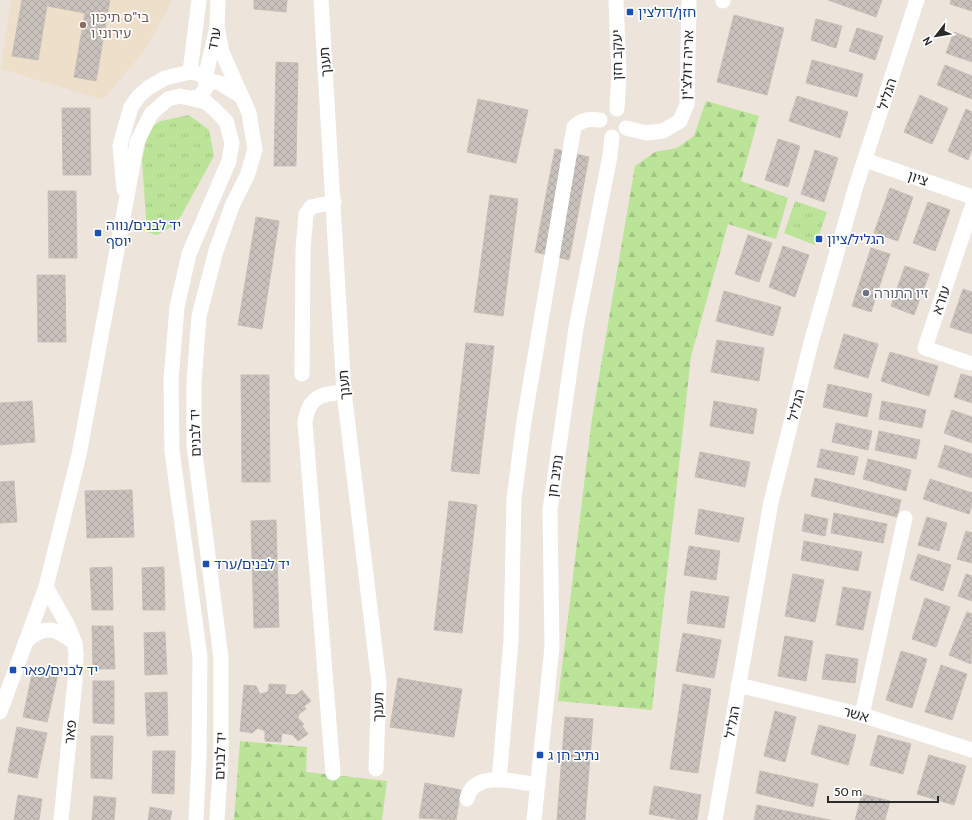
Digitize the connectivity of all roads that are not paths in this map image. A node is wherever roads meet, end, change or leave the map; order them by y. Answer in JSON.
{"nodes":[{"id":1,"x":199,"y":0,"type":"edge"},
{"id":2,"x":218,"y":0,"type":"edge"},
{"id":3,"x":321,"y":0,"type":"edge"},
{"id":4,"x":616,"y":0,"type":"edge"},
{"id":5,"x":689,"y":0,"type":"edge"},
{"id":6,"x":917,"y":0,"type":"edge"},
{"id":7,"x":217,"y":27,"type":"junction"},
{"id":8,"x":197,"y":75,"type":"junction"},
{"id":9,"x":241,"y":96,"type":"junction"},
{"id":10,"x":190,"y":97,"type":"junction"},
{"id":11,"x":617,"y":109,"type":"junction"},
{"id":12,"x":600,"y":120,"type":"junction"},
{"id":13,"x":626,"y":128,"type":"junction"},
{"id":14,"x":612,"y":137,"type":"junction"},
{"id":15,"x":865,"y":160,"type":"junction"},
{"id":16,"x":972,"y":197,"type":"edge"},
{"id":17,"x":334,"y":202,"type":"junction"},
{"id":18,"x":126,"y":204,"type":"junction"},
{"id":19,"x":972,"y":207,"type":"edge"},
{"id":20,"x":969,"y":363,"type":"dead end"},
{"id":21,"x":302,"y":374,"type":"dead end"},
{"id":22,"x":344,"y":392,"type":"junction"},
{"id":23,"x":905,"y":518,"type":"dead end"},
{"id":24,"x":46,"y":587,"type":"junction"},
{"id":25,"x":26,"y":641,"type":"junction"},
{"id":26,"x":75,"y":643,"type":"junction"},
{"id":27,"x":738,"y":685,"type":"junction"},
{"id":28,"x":0,"y":712,"type":"edge"},
{"id":29,"x":862,"y":716,"type":"junction"},
{"id":30,"x":972,"y":750,"type":"edge"},
{"id":31,"x":376,"y":769,"type":"dead end"},
{"id":32,"x":333,"y":773,"type":"dead end"},
{"id":33,"x":499,"y":780,"type":"junction"},
{"id":34,"x":538,"y":785,"type":"junction"},
{"id":35,"x":467,"y":799,"type":"dead end"},
{"id":36,"x":61,"y":820,"type":"edge"},
{"id":37,"x":196,"y":820,"type":"edge"},
{"id":38,"x":217,"y":820,"type":"edge"},
{"id":39,"x":534,"y":820,"type":"edge"},
{"id":40,"x":715,"y":820,"type":"edge"}],
"edges":[{"from":1,"to":8,"type":"street","name":"ערד"},
{"from":2,"to":7,"type":"street","name":"ערד"},
{"from":3,"to":17,"type":"street","name":"תענך"},
{"from":4,"to":11,"type":"street","name":"יעקב חזן"},
{"from":5,"to":13,"type":"street","name":"אריה דולצ'ין"},
{"from":6,"to":15,"type":"street","name":"הגליל"},
{"from":7,"to":8,"type":"street","name":"ערד"},
{"from":7,"to":9,"type":"street"},
{"from":8,"to":9,"type":"street","name":"יד לבנים"},
{"from":8,"to":10,"type":"street"},
{"from":8,"to":10,"type":"street"},
{"from":8,"to":18,"type":"street","name":"יד לבנים"},
{"from":9,"to":38,"type":"street","name":"יד לבנים"},
{"from":10,"to":18,"type":"street","name":"יד לבנים"},
{"from":10,"to":37,"type":"street","name":"יד לבנים"},
{"from":11,"to":12,"type":"street"},
{"from":11,"to":13,"type":"street"},
{"from":12,"to":14,"type":"street"},
{"from":12,"to":33,"type":"street"},
{"from":13,"to":14,"type":"street"},
{"from":14,"to":34,"type":"street","name":"נתיב חן"},
{"from":15,"to":16,"type":"street","name":"ציון"},
{"from":15,"to":27,"type":"street","name":"הגליל"},
{"from":17,"to":21,"type":"street"},
{"from":17,"to":22,"type":"street","name":"תענך"},
{"from":18,"to":24,"type":"street","name":"יד לבנים"},
{"from":19,"to":20,"type":"street","name":"עזרא"},
{"from":22,"to":31,"type":"street","name":"תענך"},
{"from":22,"to":32,"type":"street"},
{"from":23,"to":29,"type":"street"},
{"from":24,"to":25,"type":"street","name":"יד לבנים"},
{"from":24,"to":26,"type":"street","name":"פאר"},
{"from":25,"to":26,"type":"street"},
{"from":25,"to":28,"type":"street","name":"יד לבנים"},
{"from":26,"to":36,"type":"street","name":"פאר"},
{"from":27,"to":29,"type":"street","name":"אשר"},
{"from":27,"to":40,"type":"street","name":"הגליל"},
{"from":29,"to":30,"type":"street","name":"אשר"},
{"from":33,"to":34,"type":"street"},
{"from":33,"to":35,"type":"street"},
{"from":34,"to":39,"type":"street","name":"נתיב חן"}]}
